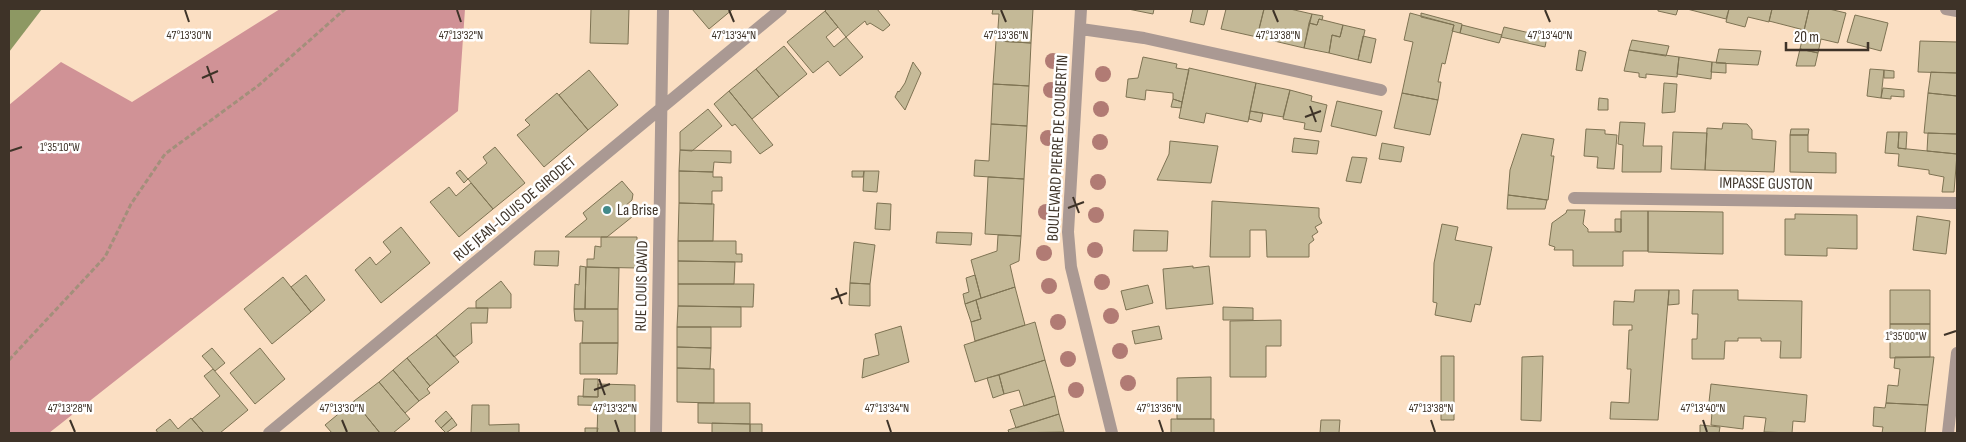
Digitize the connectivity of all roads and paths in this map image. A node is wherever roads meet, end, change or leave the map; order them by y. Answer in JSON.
{"nodes":[{"id":1,"x":345,"y":9,"type":"edge"},
{"id":2,"x":663,"y":9,"type":"edge"},
{"id":3,"x":781,"y":9,"type":"edge"},
{"id":4,"x":1081,"y":9,"type":"edge"},
{"id":5,"x":1946,"y":9,"type":"edge"},
{"id":6,"x":1957,"y":12,"type":"edge"},
{"id":7,"x":1081,"y":29,"type":"junction"},
{"id":8,"x":1381,"y":90,"type":"dead end"},
{"id":9,"x":660,"y":109,"type":"junction"},
{"id":10,"x":1574,"y":198,"type":"dead end"},
{"id":11,"x":1957,"y":203,"type":"edge"},
{"id":12,"x":1957,"y":353,"type":"edge"},
{"id":13,"x":9,"y":360,"type":"edge"},
{"id":14,"x":269,"y":433,"type":"edge"},
{"id":15,"x":656,"y":433,"type":"edge"},
{"id":16,"x":1112,"y":433,"type":"edge"},
{"id":17,"x":1948,"y":433,"type":"edge"}],
"edges":[{"from":1,"to":13,"type":"path"},
{"from":2,"to":9,"type":"street","name":"RUE LOUIS DAVID"},
{"from":3,"to":9,"type":"street","name":"RUE JEAN-LOUIS DE GIRODET"},
{"from":4,"to":7,"type":"street","name":"BOULEVARD PIERRE DE COUBERTIN"},
{"from":5,"to":6,"type":"street"},
{"from":7,"to":8,"type":"street"},
{"from":7,"to":16,"type":"street","name":"BOULEVARD PIERRE DE COUBERTIN"},
{"from":9,"to":14,"type":"street","name":"RUE JEAN-LOUIS DE GIRODET"},
{"from":9,"to":15,"type":"street","name":"RUE LOUIS DAVID"},
{"from":10,"to":11,"type":"street","name":"IMPASSE GUSTON"},
{"from":12,"to":17,"type":"street"}]}
